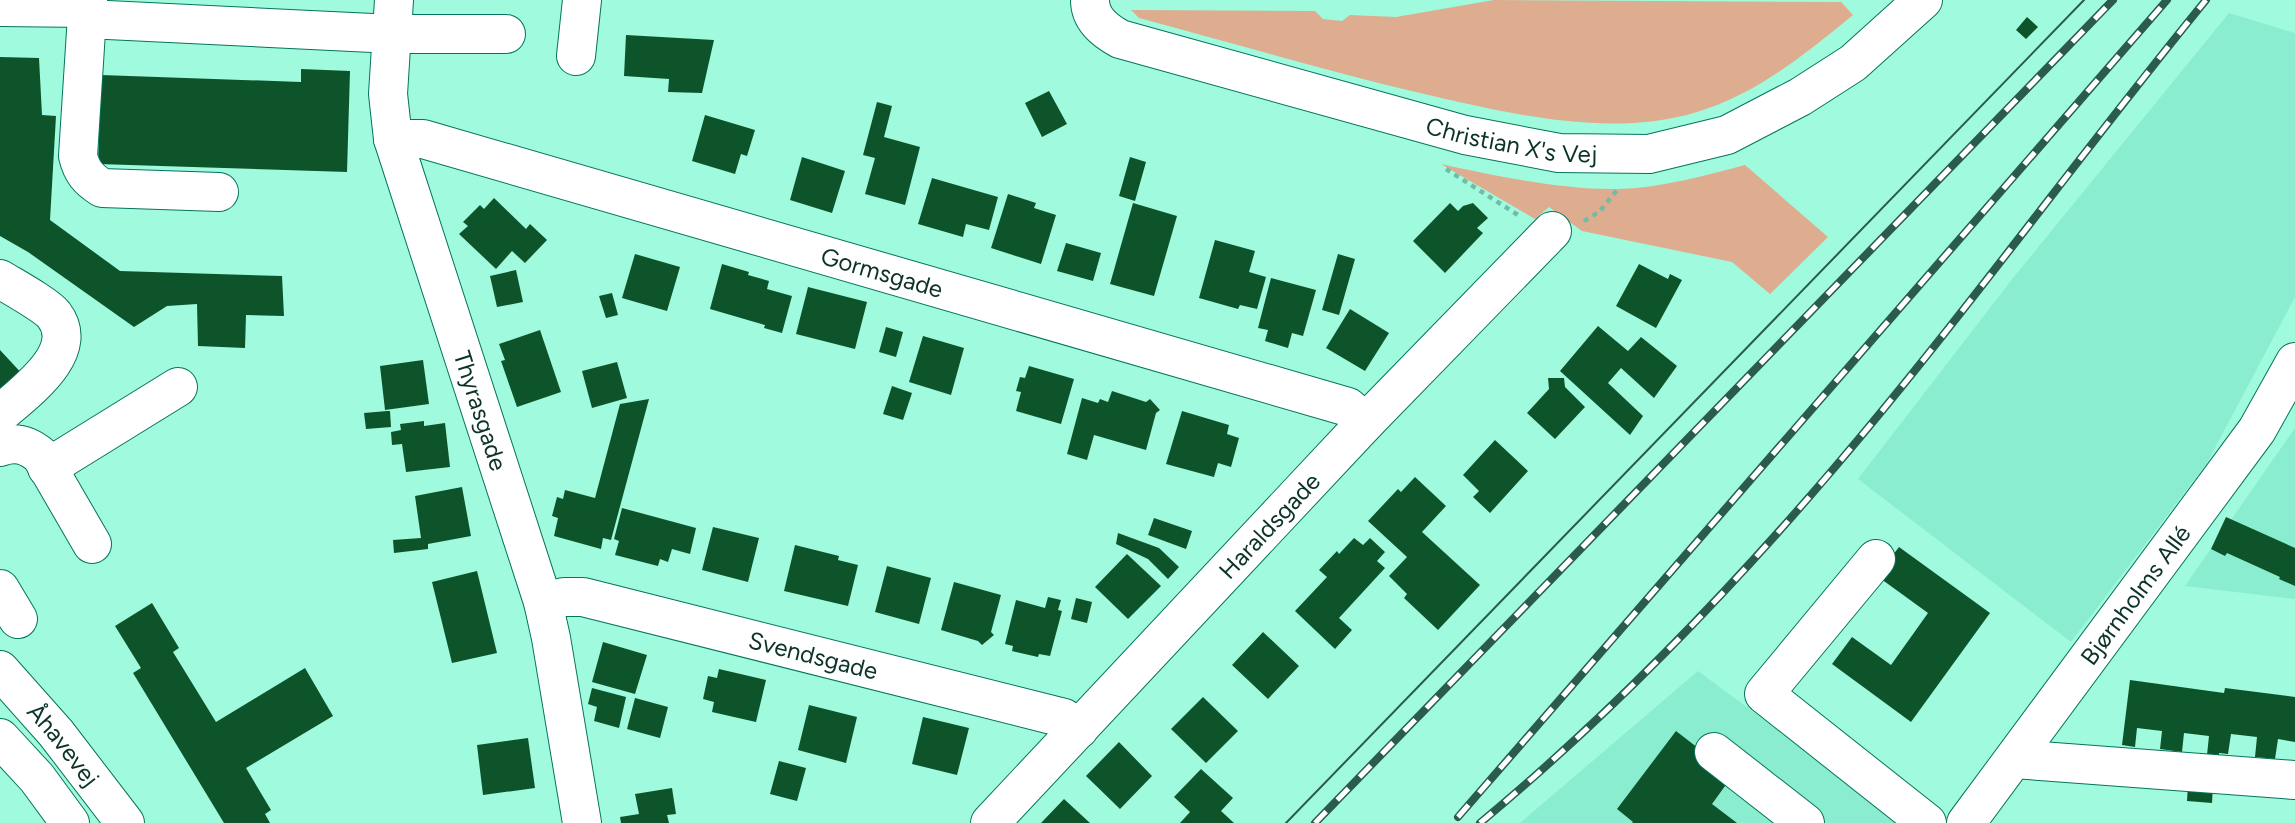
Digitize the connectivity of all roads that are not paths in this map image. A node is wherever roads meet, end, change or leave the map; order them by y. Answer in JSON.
{"nodes":[{"id":1,"x":582,"y":0,"type":"edge"},
{"id":2,"x":1090,"y":0,"type":"edge"},
{"id":3,"x":1923,"y":0,"type":"edge"},
{"id":4,"x":0,"y":7,"type":"edge"},
{"id":5,"x":88,"y":9,"type":"edge"},
{"id":6,"x":394,"y":17,"type":"edge"},
{"id":7,"x":506,"y":34,"type":"dead end"},
{"id":8,"x":576,"y":56,"type":"dead end"},
{"id":9,"x":393,"y":139,"type":"junction"},
{"id":10,"x":219,"y":192,"type":"dead end"},
{"id":11,"x":1552,"y":231,"type":"road end"},
{"id":12,"x":0,"y":279,"type":"edge"},
{"id":13,"x":2295,"y":362,"type":"edge"},
{"id":14,"x":178,"y":387,"type":"dead end"},
{"id":15,"x":0,"y":414,"type":"edge"},
{"id":16,"x":1366,"y":422,"type":"junction"},
{"id":17,"x":0,"y":447,"type":"edge"},
{"id":18,"x":47,"y":468,"type":"junction"},
{"id":19,"x":92,"y":544,"type":"dead end"},
{"id":20,"x":1876,"y":559,"type":"dead end"},
{"id":21,"x":542,"y":602,"type":"junction"},
{"id":22,"x":0,"y":670,"type":"edge"},
{"id":23,"x":1079,"y":729,"type":"junction"},
{"id":24,"x":0,"y":738,"type":"edge"},
{"id":25,"x":1714,"y":752,"type":"dead end"},
{"id":26,"x":2014,"y":759,"type":"junction"},
{"id":27,"x":2295,"y":780,"type":"edge"},
{"id":28,"x":70,"y":823,"type":"edge"},
{"id":29,"x":125,"y":823,"type":"edge"},
{"id":30,"x":582,"y":823,"type":"edge"},
{"id":31,"x":990,"y":823,"type":"edge"},
{"id":32,"x":1805,"y":823,"type":"edge"},
{"id":33,"x":1927,"y":823,"type":"edge"},
{"id":34,"x":1966,"y":823,"type":"edge"}],
"edges":[{"from":1,"to":8,"type":"street"},
{"from":2,"to":3,"type":"street","name":"Christian X's Vej"},
{"from":4,"to":5,"type":"street"},
{"from":5,"to":6,"type":"street"},
{"from":5,"to":10,"type":"street"},
{"from":6,"to":7,"type":"street"},
{"from":6,"to":9,"type":"street","name":"Thyrasgade"},
{"from":9,"to":16,"type":"street","name":"Gormsgade"},
{"from":9,"to":21,"type":"street","name":"Thyrasgade"},
{"from":11,"to":16,"type":"street","name":"Haraldsgade"},
{"from":12,"to":15,"type":"street"},
{"from":13,"to":26,"type":"street","name":"Bjørnholms Allé"},
{"from":14,"to":18,"type":"street"},
{"from":16,"to":23,"type":"street","name":"Haraldsgade"},
{"from":17,"to":18,"type":"street"},
{"from":18,"to":19,"type":"street"},
{"from":20,"to":33,"type":"street"},
{"from":21,"to":23,"type":"street","name":"Svendsgade"},
{"from":21,"to":30,"type":"street","name":"Thyrasgade"},
{"from":22,"to":29,"type":"street","name":"Åhavevej"},
{"from":23,"to":31,"type":"street","name":"Haraldsgade"},
{"from":24,"to":28,"type":"street","name":"Åhavevej"},
{"from":25,"to":32,"type":"street"},
{"from":26,"to":27,"type":"street"},
{"from":26,"to":34,"type":"street","name":"Bjørnholms Allé"}]}
